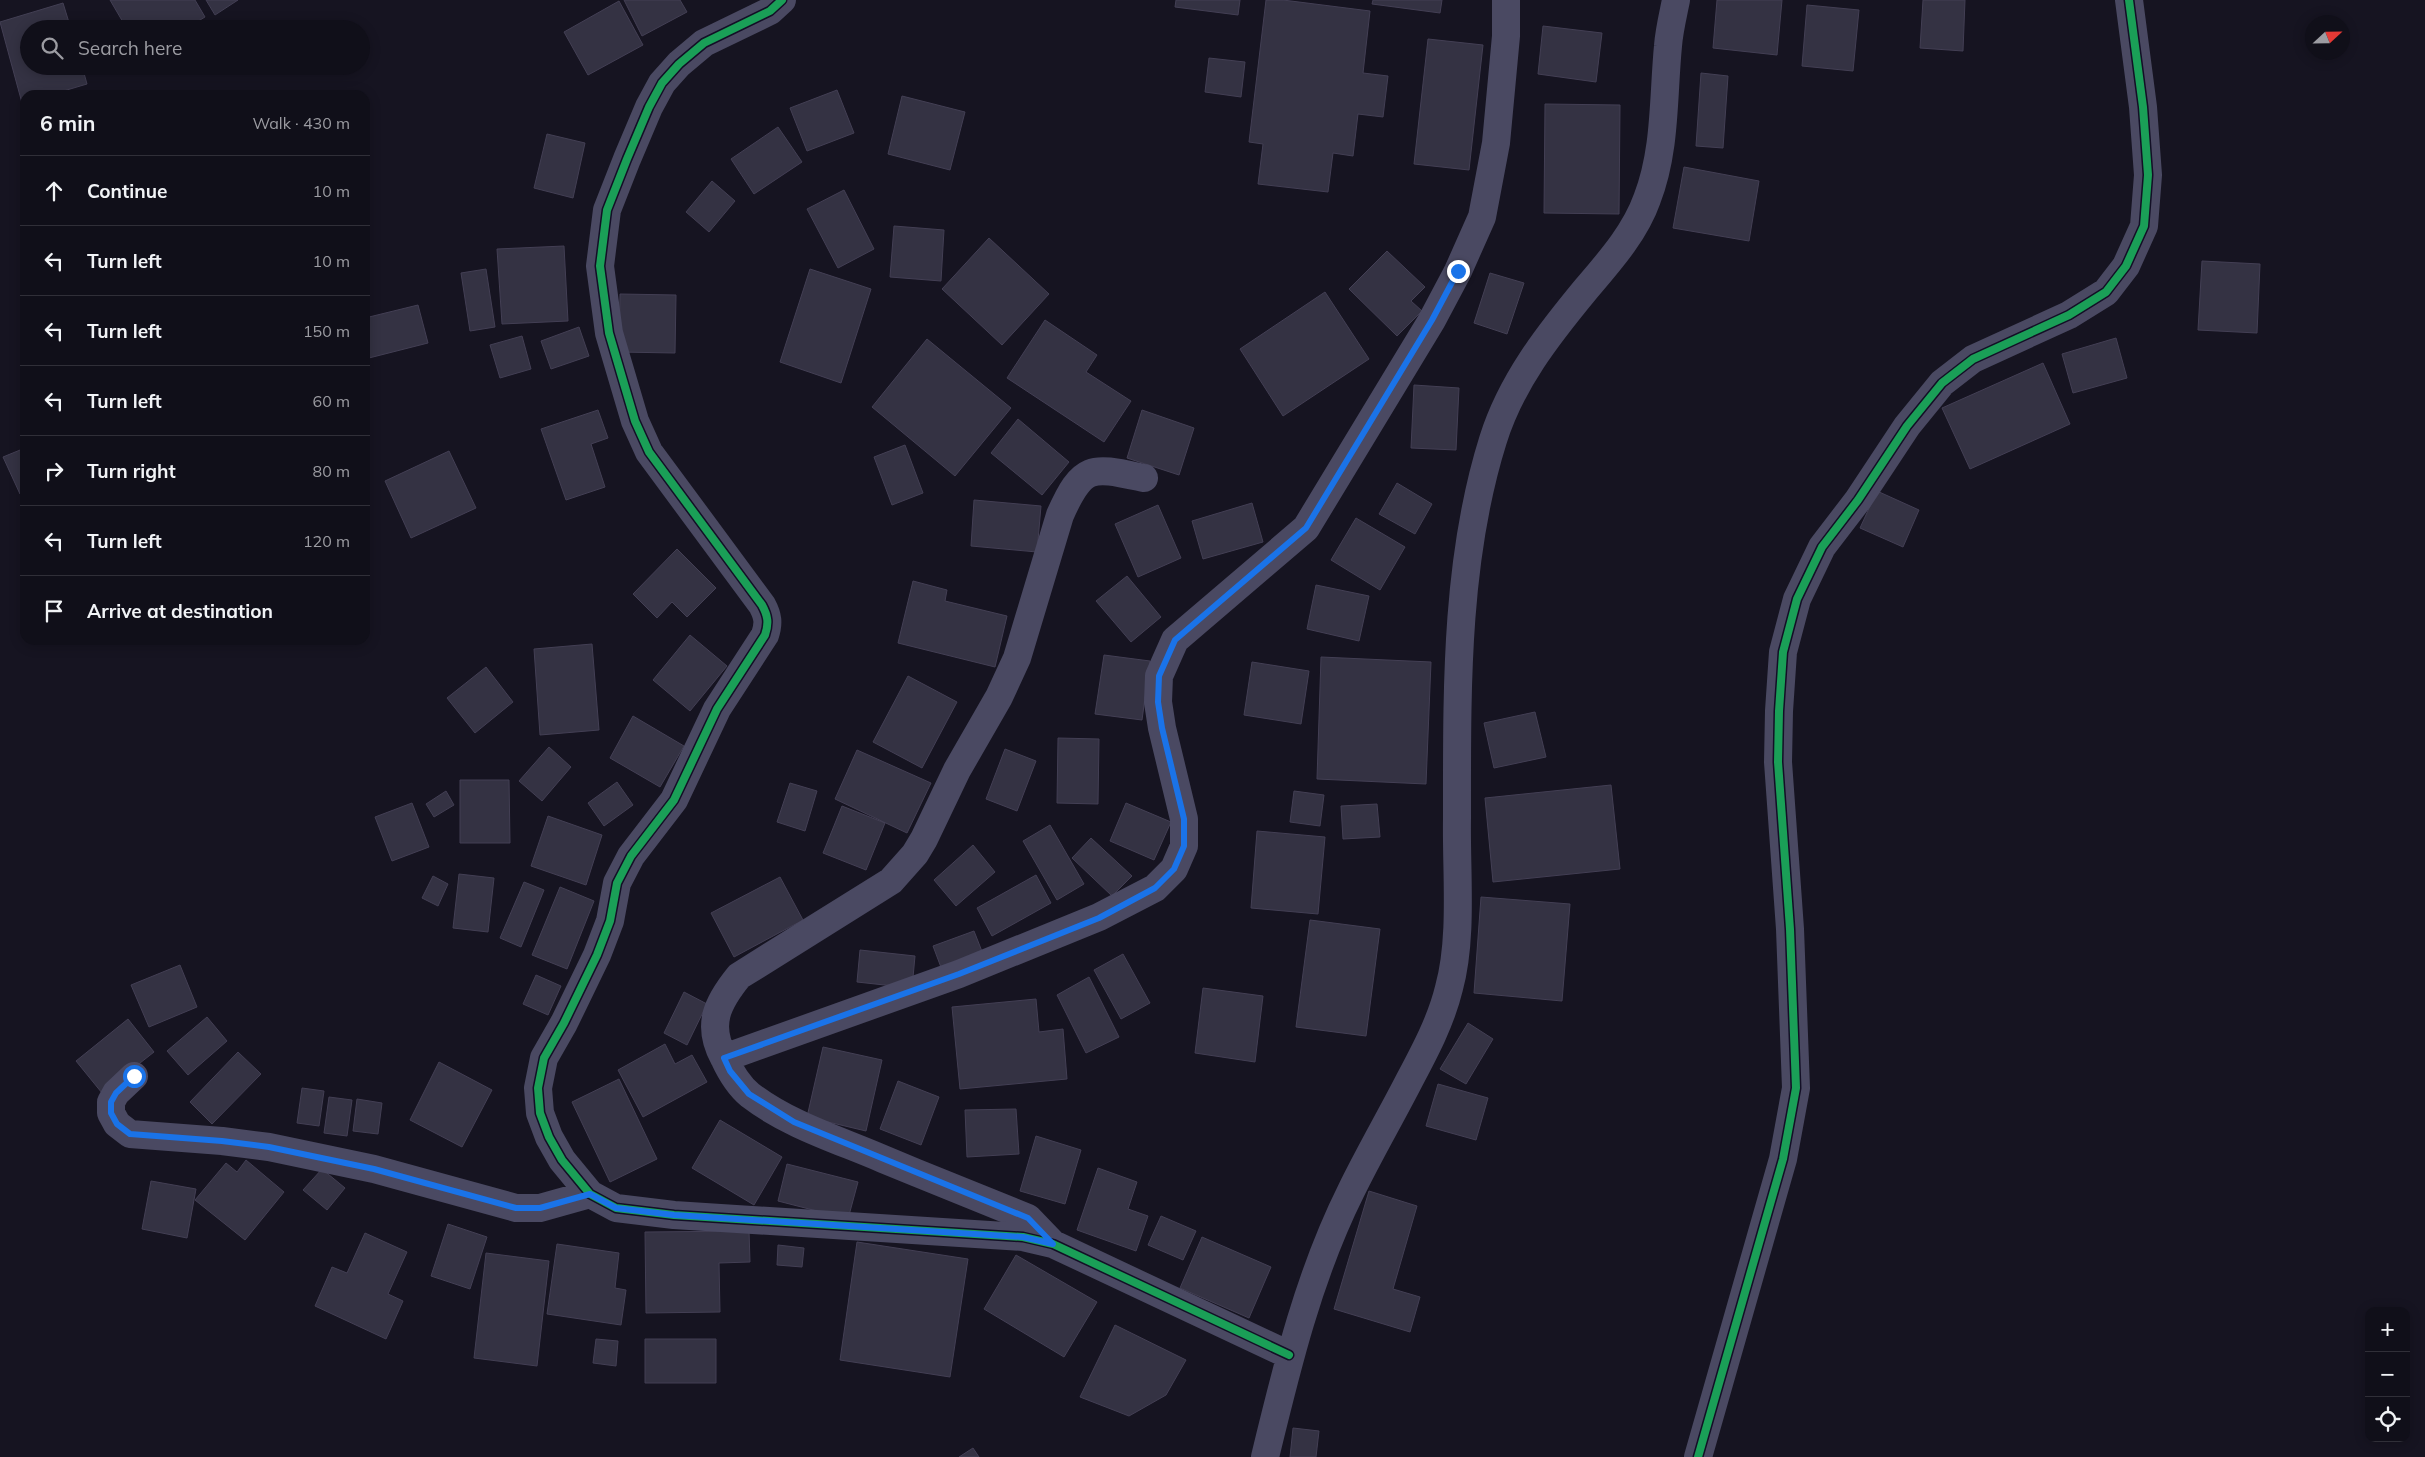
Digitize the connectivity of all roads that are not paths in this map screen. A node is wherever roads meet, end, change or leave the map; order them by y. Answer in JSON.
{"nodes":[{"id":1,"x":782,"y":0,"type":"edge"},
{"id":2,"x":1506,"y":0,"type":"edge"},
{"id":3,"x":1676,"y":0,"type":"edge"},
{"id":4,"x":2130,"y":0,"type":"edge"},
{"id":5,"x":1144,"y":478,"type":"dead end"},
{"id":6,"x":724,"y":1058,"type":"junction"},
{"id":7,"x":134,"y":1076,"type":"dead end"},
{"id":8,"x":590,"y":1194,"type":"junction"},
{"id":9,"x":1053,"y":1244,"type":"junction"},
{"id":10,"x":1289,"y":1355,"type":"junction"},
{"id":11,"x":1266,"y":1457,"type":"edge"},
{"id":12,"x":1698,"y":1457,"type":"edge"}],
"edges":[{"from":1,"to":8,"type":"street"},
{"from":2,"to":6,"type":"street"},
{"from":3,"to":10,"type":"street"},
{"from":4,"to":12,"type":"street"},
{"from":5,"to":6,"type":"street"},
{"from":6,"to":9,"type":"street"},
{"from":7,"to":8,"type":"street"},
{"from":8,"to":9,"type":"street"},
{"from":9,"to":10,"type":"street"},
{"from":10,"to":11,"type":"street"}]}
